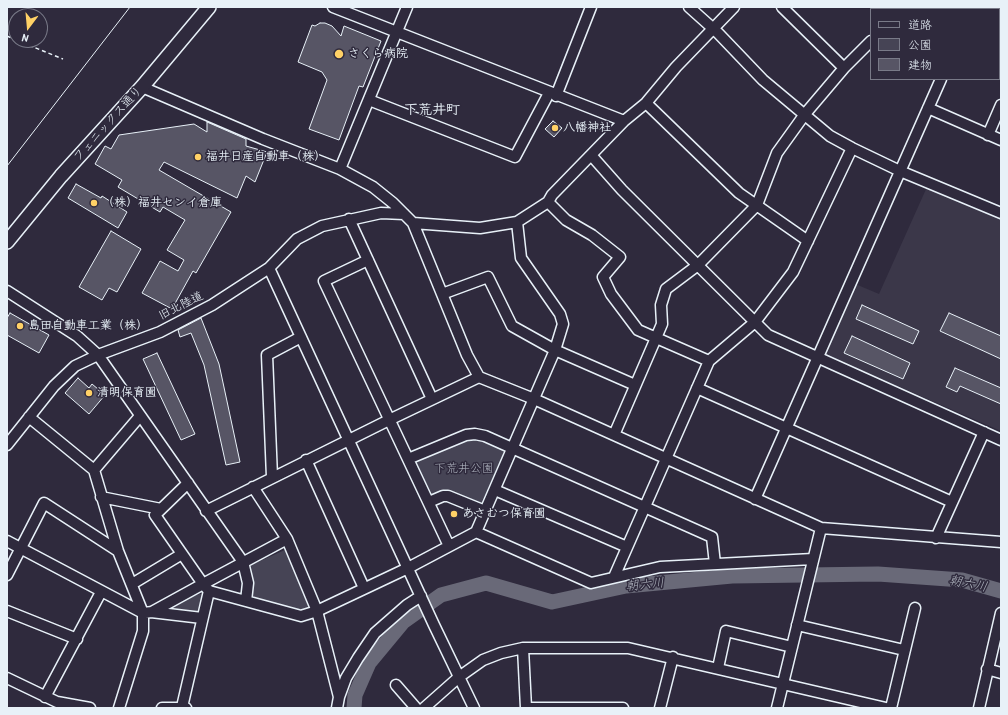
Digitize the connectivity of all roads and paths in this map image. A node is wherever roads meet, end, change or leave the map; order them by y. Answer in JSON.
{"nodes":[{"id":1,"x":209,"y":7,"type":"edge"},
{"id":2,"x":333,"y":7,"type":"edge"},
{"id":3,"x":407,"y":7,"type":"edge"},
{"id":4,"x":591,"y":7,"type":"edge"},
{"id":5,"x":689,"y":7,"type":"edge"},
{"id":6,"x":734,"y":7,"type":"edge"},
{"id":7,"x":782,"y":7,"type":"edge"},
{"id":8,"x":713,"y":29,"type":"junction"},
{"id":9,"x":397,"y":32,"type":"junction"},
{"id":10,"x":870,"y":41,"type":"edge"},
{"id":11,"x":35,"y":48,"type":"edge"},
{"id":12,"x":64,"y":60,"type":"dead end"},
{"id":13,"x":844,"y":68,"type":"junction"},
{"id":14,"x":941,"y":80,"type":"edge"},
{"id":15,"x":142,"y":87,"type":"junction"},
{"id":16,"x":553,"y":94,"type":"junction"},
{"id":17,"x":368,"y":100,"type":"junction"},
{"id":18,"x":646,"y":103,"type":"junction"},
{"id":19,"x":1001,"y":105,"type":"edge"},
{"id":20,"x":928,"y":108,"type":"junction"},
{"id":21,"x":805,"y":114,"type":"junction"},
{"id":22,"x":624,"y":121,"type":"junction"},
{"id":23,"x":988,"y":135,"type":"junction"},
{"id":24,"x":1001,"y":140,"type":"edge"},
{"id":25,"x":852,"y":148,"type":"junction"},
{"id":26,"x":591,"y":155,"type":"junction"},
{"id":27,"x":340,"y":169,"type":"junction"},
{"id":28,"x":900,"y":171,"type":"junction"},
{"id":29,"x":548,"y":202,"type":"junction"},
{"id":30,"x":757,"y":205,"type":"junction"},
{"id":31,"x":1001,"y":213,"type":"edge"},
{"id":32,"x":404,"y":214,"type":"junction"},
{"id":33,"x":349,"y":219,"type":"junction"},
{"id":34,"x":516,"y":222,"type":"junction"},
{"id":35,"x":413,"y":223,"type":"junction"},
{"id":36,"x":808,"y":241,"type":"junction"},
{"id":37,"x":7,"y":242,"type":"edge"},
{"id":38,"x":368,"y":260,"type":"junction"},
{"id":39,"x":698,"y":266,"type":"junction"},
{"id":40,"x":269,"y":268,"type":"junction"},
{"id":41,"x":7,"y":291,"type":"edge"},
{"id":42,"x":442,"y":294,"type":"junction"},
{"id":43,"x":755,"y":322,"type":"junction"},
{"id":44,"x":657,"y":337,"type":"junction"},
{"id":45,"x":301,"y":338,"type":"junction"},
{"id":46,"x":556,"y":350,"type":"junction"},
{"id":47,"x":98,"y":355,"type":"junction"},
{"id":48,"x":817,"y":357,"type":"junction"},
{"id":49,"x":709,"y":361,"type":"junction"},
{"id":50,"x":480,"y":377,"type":"junction"},
{"id":51,"x":635,"y":385,"type":"junction"},
{"id":52,"x":697,"y":388,"type":"junction"},
{"id":53,"x":432,"y":399,"type":"junction"},
{"id":54,"x":534,"y":399,"type":"junction"},
{"id":55,"x":30,"y":416,"type":"junction"},
{"id":56,"x":140,"y":416,"type":"junction"},
{"id":57,"x":389,"y":420,"type":"junction"},
{"id":58,"x":786,"y":428,"type":"junction"},
{"id":59,"x":984,"y":432,"type":"junction"},
{"id":60,"x":614,"y":436,"type":"junction"},
{"id":61,"x":349,"y":439,"type":"junction"},
{"id":62,"x":1001,"y":440,"type":"edge"},
{"id":63,"x":7,"y":445,"type":"edge"},
{"id":64,"x":513,"y":448,"type":"junction"},
{"id":65,"x":408,"y":459,"type":"junction"},
{"id":66,"x":666,"y":459,"type":"junction"},
{"id":67,"x":306,"y":460,"type":"junction"},
{"id":68,"x":94,"y":470,"type":"junction"},
{"id":69,"x":272,"y":478,"type":"junction"},
{"id":70,"x":188,"y":483,"type":"junction"},
{"id":71,"x":253,"y":487,"type":"junction"},
{"id":72,"x":494,"y":490,"type":"junction"},
{"id":73,"x":101,"y":496,"type":"junction"},
{"id":74,"x":755,"y":499,"type":"junction"},
{"id":75,"x":429,"y":502,"type":"junction"},
{"id":76,"x":952,"y":502,"type":"junction"},
{"id":77,"x":645,"y":507,"type":"junction"},
{"id":78,"x":161,"y":509,"type":"junction"},
{"id":79,"x":206,"y":511,"type":"junction"},
{"id":80,"x":485,"y":511,"type":"junction"},
{"id":81,"x":821,"y":528,"type":"junction"},
{"id":82,"x":476,"y":532,"type":"junction"},
{"id":83,"x":936,"y":538,"type":"junction"},
{"id":84,"x":287,"y":539,"type":"junction"},
{"id":85,"x":7,"y":541,"type":"edge"},
{"id":86,"x":1001,"y":542,"type":"edge"},
{"id":87,"x":449,"y":546,"type":"junction"},
{"id":88,"x":627,"y":547,"type":"junction"},
{"id":89,"x":20,"y":548,"type":"junction"},
{"id":90,"x":118,"y":550,"type":"junction"},
{"id":91,"x":182,"y":554,"type":"junction"},
{"id":92,"x":813,"y":561,"type":"junction"},
{"id":93,"x":243,"y":562,"type":"junction"},
{"id":94,"x":715,"y":564,"type":"junction"},
{"id":95,"x":408,"y":568,"type":"junction"},
{"id":96,"x":7,"y":575,"type":"edge"},
{"id":97,"x":614,"y":577,"type":"junction"},
{"id":98,"x":132,"y":584,"type":"junction"},
{"id":99,"x":206,"y":588,"type":"junction"},
{"id":100,"x":364,"y":588,"type":"junction"},
{"id":101,"x":101,"y":592,"type":"junction"},
{"id":102,"x":422,"y":598,"type":"junction"},
{"id":103,"x":246,"y":601,"type":"junction"},
{"id":104,"x":915,"y":608,"type":"dead end"},
{"id":105,"x":317,"y":610,"type":"junction"},
{"id":106,"x":7,"y":611,"type":"edge"},
{"id":107,"x":146,"y":613,"type":"junction"},
{"id":108,"x":1001,"y":613,"type":"edge"},
{"id":109,"x":202,"y":618,"type":"junction"},
{"id":110,"x":797,"y":624,"type":"junction"},
{"id":111,"x":77,"y":639,"type":"junction"},
{"id":112,"x":792,"y":647,"type":"junction"},
{"id":113,"x":523,"y":648,"type":"junction"},
{"id":114,"x":904,"y":650,"type":"junction"},
{"id":115,"x":673,"y":657,"type":"junction"},
{"id":116,"x":718,"y":668,"type":"junction"},
{"id":117,"x":987,"y":670,"type":"junction"},
{"id":118,"x":1001,"y":673,"type":"edge"},
{"id":119,"x":459,"y":677,"type":"junction"},
{"id":120,"x":7,"y":678,"type":"edge"},
{"id":121,"x":783,"y":684,"type":"junction"},
{"id":122,"x":396,"y":685,"type":"dead end"},
{"id":123,"x":45,"y":697,"type":"junction"},
{"id":124,"x":339,"y":697,"type":"junction"},
{"id":125,"x":90,"y":708,"type":"edge"},
{"id":126,"x":119,"y":708,"type":"edge"},
{"id":127,"x":162,"y":708,"type":"edge"},
{"id":128,"x":184,"y":708,"type":"edge"},
{"id":129,"x":337,"y":708,"type":"edge"},
{"id":130,"x":416,"y":708,"type":"edge"},
{"id":131,"x":424,"y":708,"type":"edge"},
{"id":132,"x":474,"y":708,"type":"edge"},
{"id":133,"x":623,"y":708,"type":"edge"},
{"id":134,"x":660,"y":708,"type":"edge"},
{"id":135,"x":777,"y":708,"type":"edge"},
{"id":136,"x":886,"y":708,"type":"edge"},
{"id":137,"x":892,"y":708,"type":"edge"},
{"id":138,"x":979,"y":708,"type":"edge"}],
"edges":[{"from":1,"to":15,"type":"main road","name":"フェニックス通り"},
{"from":2,"to":9,"type":"street"},
{"from":3,"to":9,"type":"street"},
{"from":4,"to":16,"type":"street"},
{"from":5,"to":8,"type":"street"},
{"from":6,"to":8,"type":"street"},
{"from":7,"to":13,"type":"street"},
{"from":8,"to":18,"type":"street"},
{"from":8,"to":21,"type":"street"},
{"from":9,"to":16,"type":"street"},
{"from":9,"to":17,"type":"street"},
{"from":10,"to":13,"type":"street"},
{"from":11,"to":12,"type":"path"},
{"from":13,"to":21,"type":"street"},
{"from":14,"to":20,"type":"street"},
{"from":15,"to":27,"type":"street"},
{"from":15,"to":37,"type":"main road","name":"フェニックス通り"},
{"from":16,"to":17,"type":"street"},
{"from":16,"to":22,"type":"street"},
{"from":17,"to":27,"type":"street"},
{"from":18,"to":22,"type":"street"},
{"from":18,"to":30,"type":"street"},
{"from":19,"to":23,"type":"street"},
{"from":20,"to":23,"type":"street"},
{"from":20,"to":28,"type":"street"},
{"from":21,"to":25,"type":"street"},
{"from":21,"to":30,"type":"street"},
{"from":22,"to":26,"type":"street"},
{"from":23,"to":24,"type":"street"},
{"from":25,"to":28,"type":"street"},
{"from":25,"to":36,"type":"street"},
{"from":26,"to":29,"type":"street"},
{"from":26,"to":39,"type":"street"},
{"from":27,"to":32,"type":"street"},
{"from":28,"to":31,"type":"street"},
{"from":28,"to":48,"type":"street"},
{"from":29,"to":34,"type":"street"},
{"from":29,"to":44,"type":"street"},
{"from":30,"to":36,"type":"street"},
{"from":30,"to":39,"type":"street"},
{"from":32,"to":33,"type":"street","name":"旧北陸道"},
{"from":32,"to":35,"type":"street"},
{"from":33,"to":38,"type":"street"},
{"from":33,"to":40,"type":"street","name":"旧北陸道"},
{"from":34,"to":35,"type":"street"},
{"from":34,"to":46,"type":"street"},
{"from":35,"to":42,"type":"street"},
{"from":36,"to":43,"type":"street"},
{"from":38,"to":53,"type":"street"},
{"from":38,"to":57,"type":"street"},
{"from":39,"to":43,"type":"street"},
{"from":39,"to":44,"type":"street"},
{"from":40,"to":45,"type":"street"},
{"from":40,"to":47,"type":"street","name":"旧北陸道"},
{"from":41,"to":47,"type":"street"},
{"from":42,"to":46,"type":"street"},
{"from":42,"to":50,"type":"street"},
{"from":43,"to":48,"type":"street"},
{"from":43,"to":49,"type":"street"},
{"from":44,"to":49,"type":"street"},
{"from":44,"to":51,"type":"street"},
{"from":45,"to":61,"type":"street"},
{"from":45,"to":69,"type":"street"},
{"from":46,"to":51,"type":"street"},
{"from":46,"to":54,"type":"street"},
{"from":47,"to":55,"type":"street","name":"旧北陸道"},
{"from":47,"to":56,"type":"street"},
{"from":48,"to":58,"type":"street"},
{"from":48,"to":59,"type":"street"},
{"from":49,"to":52,"type":"street"},
{"from":50,"to":53,"type":"street"},
{"from":50,"to":54,"type":"street"},
{"from":51,"to":60,"type":"street"},
{"from":52,"to":58,"type":"street"},
{"from":52,"to":66,"type":"street"},
{"from":53,"to":57,"type":"street"},
{"from":54,"to":60,"type":"street"},
{"from":54,"to":64,"type":"street"},
{"from":55,"to":63,"type":"street","name":"旧北陸道"},
{"from":55,"to":68,"type":"street"},
{"from":56,"to":68,"type":"street"},
{"from":56,"to":70,"type":"street"},
{"from":57,"to":61,"type":"street"},
{"from":57,"to":65,"type":"street"},
{"from":58,"to":74,"type":"street"},
{"from":58,"to":76,"type":"street"},
{"from":59,"to":62,"type":"street"},
{"from":59,"to":76,"type":"street"},
{"from":60,"to":66,"type":"street"},
{"from":61,"to":67,"type":"street"},
{"from":61,"to":95,"type":"street"},
{"from":64,"to":65,"type":"street"},
{"from":64,"to":72,"type":"street"},
{"from":64,"to":77,"type":"street"},
{"from":65,"to":75,"type":"street"},
{"from":66,"to":74,"type":"street"},
{"from":66,"to":77,"type":"street"},
{"from":67,"to":69,"type":"street"},
{"from":67,"to":100,"type":"street"},
{"from":68,"to":73,"type":"street"},
{"from":69,"to":71,"type":"street"},
{"from":70,"to":78,"type":"street"},
{"from":70,"to":79,"type":"street"},
{"from":71,"to":79,"type":"street"},
{"from":71,"to":84,"type":"street"},
{"from":72,"to":80,"type":"street"},
{"from":72,"to":88,"type":"street"},
{"from":73,"to":78,"type":"street"},
{"from":73,"to":90,"type":"street"},
{"from":74,"to":81,"type":"street"},
{"from":75,"to":80,"type":"street"},
{"from":75,"to":87,"type":"street"},
{"from":76,"to":83,"type":"street"},
{"from":77,"to":88,"type":"street"},
{"from":77,"to":94,"type":"street"},
{"from":78,"to":91,"type":"street"},
{"from":79,"to":93,"type":"street"},
{"from":80,"to":82,"type":"street"},
{"from":81,"to":83,"type":"street"},
{"from":81,"to":92,"type":"street"},
{"from":82,"to":87,"type":"street"},
{"from":82,"to":97,"type":"street"},
{"from":83,"to":86,"type":"street"},
{"from":84,"to":93,"type":"street"},
{"from":84,"to":105,"type":"street"},
{"from":85,"to":89,"type":"street"},
{"from":87,"to":95,"type":"street"},
{"from":88,"to":97,"type":"street"},
{"from":89,"to":90,"type":"street"},
{"from":89,"to":96,"type":"street"},
{"from":89,"to":101,"type":"street"},
{"from":90,"to":98,"type":"street"},
{"from":91,"to":98,"type":"street"},
{"from":91,"to":99,"type":"street"},
{"from":92,"to":94,"type":"street"},
{"from":92,"to":110,"type":"street"},
{"from":93,"to":99,"type":"street"},
{"from":93,"to":103,"type":"street"},
{"from":94,"to":97,"type":"street"},
{"from":95,"to":100,"type":"street"},
{"from":95,"to":102,"type":"street"},
{"from":98,"to":107,"type":"street"},
{"from":99,"to":103,"type":"street"},
{"from":99,"to":107,"type":"street"},
{"from":99,"to":109,"type":"street"},
{"from":100,"to":105,"type":"street"},
{"from":101,"to":107,"type":"street"},
{"from":101,"to":111,"type":"street"},
{"from":102,"to":119,"type":"street"},
{"from":102,"to":124,"type":"street"},
{"from":103,"to":105,"type":"street"},
{"from":104,"to":114,"type":"street"},
{"from":105,"to":124,"type":"street"},
{"from":106,"to":111,"type":"street"},
{"from":107,"to":109,"type":"street"},
{"from":107,"to":126,"type":"street"},
{"from":108,"to":117,"type":"street"},
{"from":109,"to":128,"type":"street"},
{"from":110,"to":112,"type":"street"},
{"from":110,"to":114,"type":"street"},
{"from":111,"to":123,"type":"street"},
{"from":112,"to":116,"type":"street"},
{"from":112,"to":121,"type":"street"},
{"from":113,"to":115,"type":"street"},
{"from":113,"to":119,"type":"street"},
{"from":113,"to":133,"type":"street"},
{"from":114,"to":137,"type":"street"},
{"from":115,"to":116,"type":"street"},
{"from":115,"to":134,"type":"street"},
{"from":116,"to":121,"type":"street"},
{"from":117,"to":118,"type":"street"},
{"from":117,"to":138,"type":"street"},
{"from":119,"to":131,"type":"street"},
{"from":119,"to":132,"type":"street"},
{"from":120,"to":123,"type":"street"},
{"from":121,"to":135,"type":"street"},
{"from":121,"to":136,"type":"street"},
{"from":122,"to":130,"type":"street"},
{"from":123,"to":125,"type":"street"},
{"from":124,"to":129,"type":"street"},
{"from":127,"to":128,"type":"street"}]}
